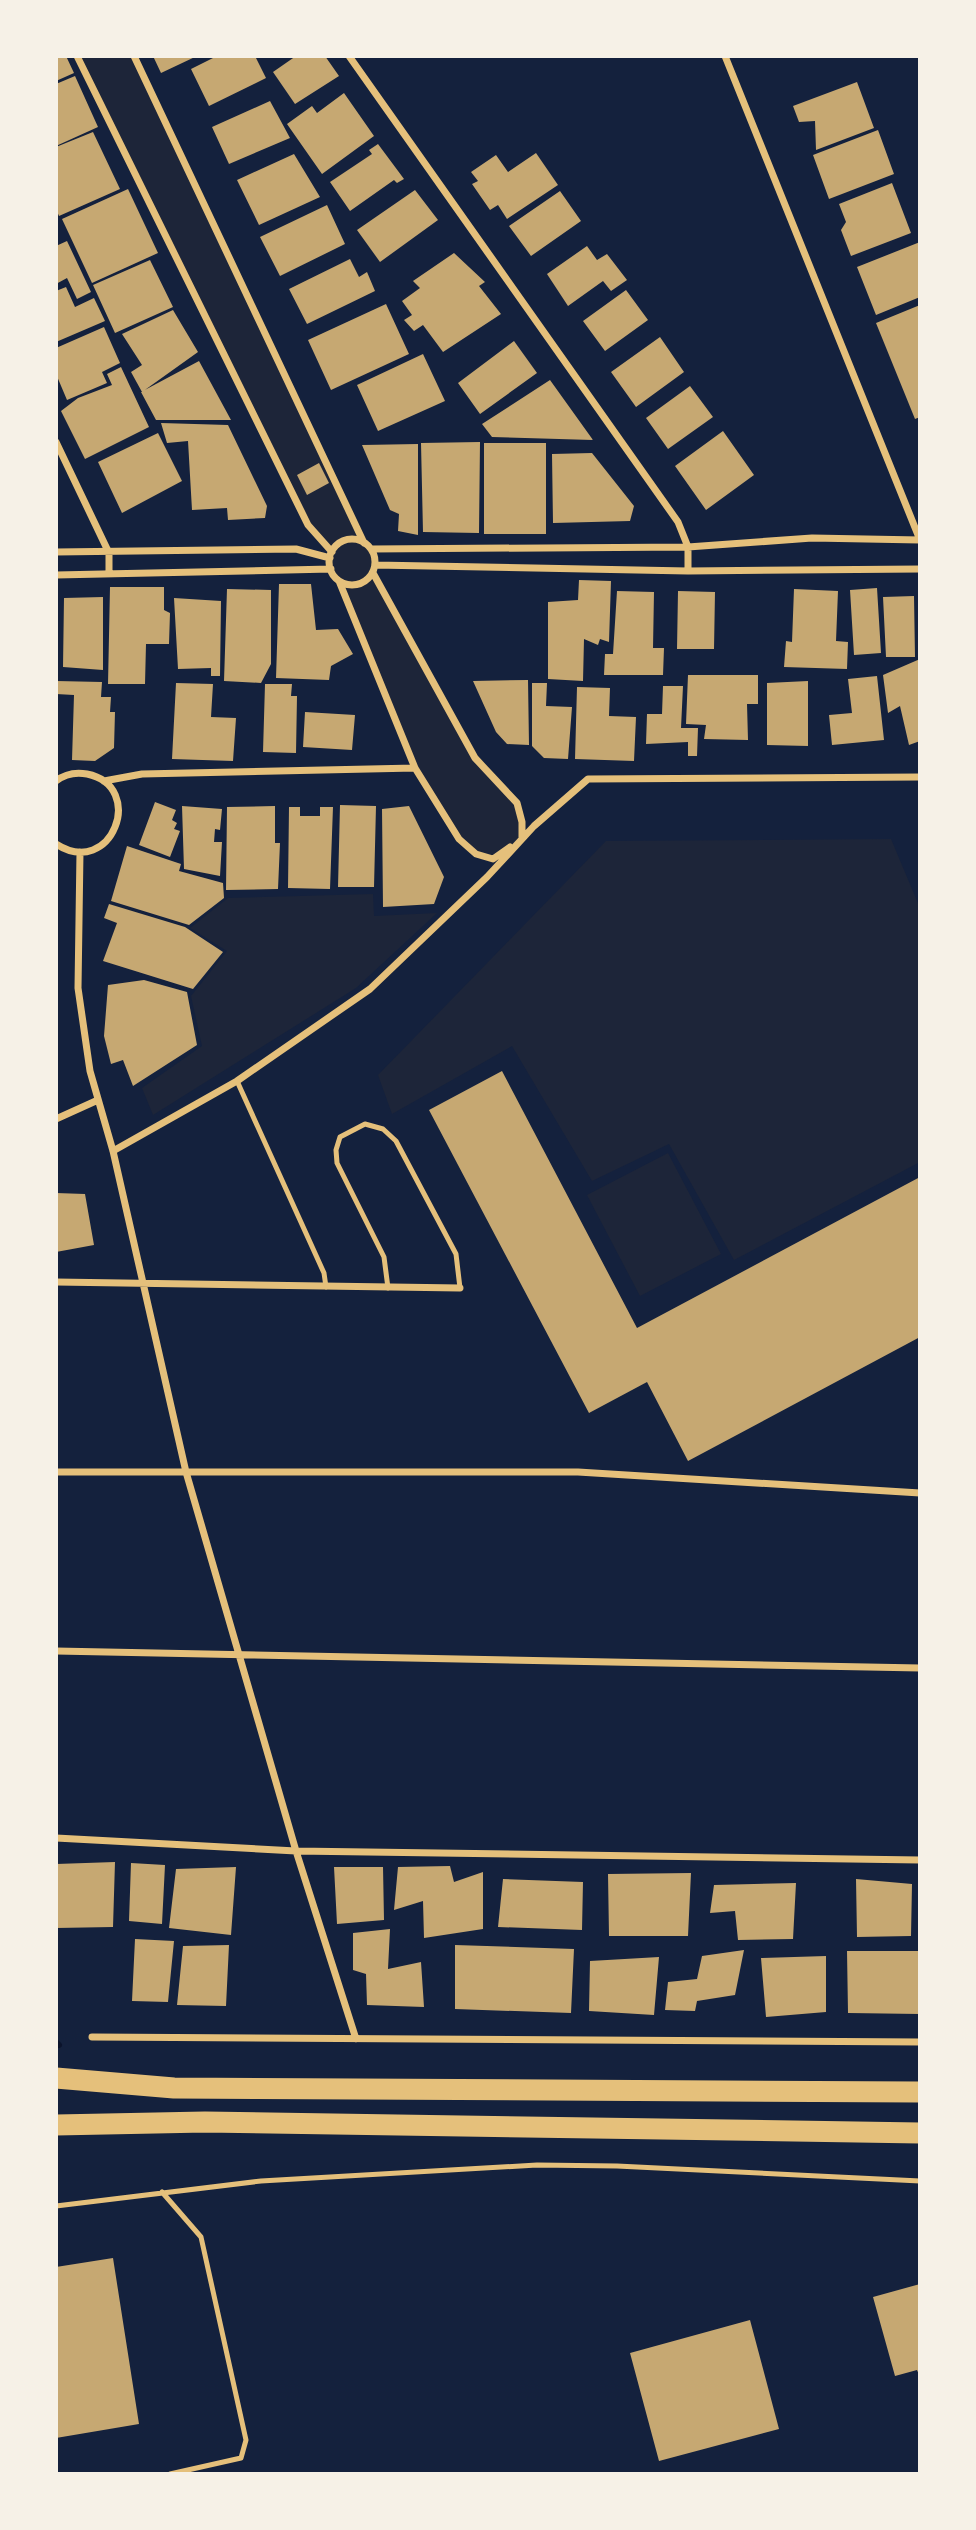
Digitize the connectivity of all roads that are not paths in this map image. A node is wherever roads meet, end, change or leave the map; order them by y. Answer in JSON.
{"nodes":[{"id":1,"x":77,"y":56,"type":"edge"},
{"id":2,"x":134,"y":56,"type":"edge"},
{"id":3,"x":349,"y":56,"type":"edge"},
{"id":4,"x":725,"y":56,"type":"edge"},
{"id":5,"x":56,"y":442,"type":"edge"},
{"id":6,"x":920,"y":540,"type":"edge"},
{"id":7,"x":364,"y":543,"type":"junction"},
{"id":8,"x":688,"y":547,"type":"junction"},
{"id":9,"x":371,"y":550,"type":"junction"},
{"id":10,"x":56,"y":552,"type":"edge"},
{"id":11,"x":109,"y":553,"type":"junction"},
{"id":12,"x":331,"y":555,"type":"junction"},
{"id":13,"x":331,"y":569,"type":"junction"},
{"id":14,"x":374,"y":569,"type":"junction"},
{"id":15,"x":920,"y":569,"type":"edge"},
{"id":16,"x":688,"y":571,"type":"junction"},
{"id":17,"x":109,"y":574,"type":"junction"},
{"id":18,"x":56,"y":575,"type":"edge"},
{"id":19,"x":339,"y":581,"type":"junction"},
{"id":20,"x":415,"y":768,"type":"junction"},
{"id":21,"x":920,"y":778,"type":"edge"},
{"id":22,"x":56,"y":781,"type":"edge"},
{"id":23,"x":104,"y":781,"type":"junction"},
{"id":24,"x":522,"y":838,"type":"junction"},
{"id":25,"x":56,"y":844,"type":"edge"},
{"id":26,"x":80,"y":852,"type":"junction"},
{"id":27,"x":237,"y":1081,"type":"junction"},
{"id":28,"x":98,"y":1100,"type":"junction"},
{"id":29,"x":56,"y":1119,"type":"edge"},
{"id":30,"x":113,"y":1151,"type":"junction"},
{"id":31,"x":56,"y":1282,"type":"edge"},
{"id":32,"x":142,"y":1284,"type":"junction"},
{"id":33,"x":326,"y":1287,"type":"junction"},
{"id":34,"x":388,"y":1287,"type":"junction"},
{"id":35,"x":460,"y":1288,"type":"joint"},
{"id":36,"x":56,"y":1472,"type":"edge"},
{"id":37,"x":186,"y":1472,"type":"junction"},
{"id":38,"x":920,"y":1493,"type":"edge"},
{"id":39,"x":56,"y":1651,"type":"edge"},
{"id":40,"x":239,"y":1655,"type":"junction"},
{"id":41,"x":920,"y":1668,"type":"edge"},
{"id":42,"x":56,"y":1838,"type":"edge"},
{"id":43,"x":296,"y":1851,"type":"junction"},
{"id":44,"x":920,"y":1860,"type":"edge"},
{"id":45,"x":92,"y":2037,"type":"dead end"},
{"id":46,"x":356,"y":2039,"type":"junction"},
{"id":47,"x":920,"y":2042,"type":"edge"},
{"id":48,"x":56,"y":2078,"type":"edge"},
{"id":49,"x":920,"y":2092,"type":"edge"},
{"id":50,"x":56,"y":2125,"type":"edge"},
{"id":51,"x":920,"y":2133,"type":"edge"},
{"id":52,"x":920,"y":2181,"type":"edge"},
{"id":53,"x":162,"y":2192,"type":"junction"},
{"id":54,"x":56,"y":2206,"type":"edge"},
{"id":55,"x":170,"y":2474,"type":"edge"}],
"edges":[{"from":1,"to":12,"type":"street"},
{"from":2,"to":7,"type":"street"},
{"from":3,"to":8,"type":"street"},
{"from":4,"to":6,"type":"street"},
{"from":5,"to":11,"type":"street"},
{"from":6,"to":8,"type":"street"},
{"from":7,"to":9,"type":"street"},
{"from":7,"to":12,"type":"street"},
{"from":8,"to":9,"type":"street"},
{"from":8,"to":16,"type":"street"},
{"from":9,"to":14,"type":"street"},
{"from":10,"to":11,"type":"street"},
{"from":11,"to":12,"type":"street"},
{"from":11,"to":17,"type":"street"},
{"from":12,"to":13,"type":"street"},
{"from":13,"to":17,"type":"street"},
{"from":13,"to":19,"type":"street"},
{"from":14,"to":16,"type":"street"},
{"from":14,"to":19,"type":"street"},
{"from":14,"to":24,"type":"street"},
{"from":15,"to":16,"type":"street"},
{"from":17,"to":18,"type":"street"},
{"from":19,"to":20,"type":"street"},
{"from":20,"to":23,"type":"street"},
{"from":20,"to":24,"type":"street"},
{"from":21,"to":24,"type":"street"},
{"from":22,"to":23,"type":"street"},
{"from":23,"to":26,"type":"street"},
{"from":24,"to":27,"type":"street"},
{"from":25,"to":26,"type":"street"},
{"from":26,"to":28,"type":"street"},
{"from":27,"to":30,"type":"street"},
{"from":27,"to":33,"type":"lane"},
{"from":28,"to":29,"type":"street"},
{"from":28,"to":30,"type":"street"},
{"from":30,"to":32,"type":"street"},
{"from":31,"to":32,"type":"street"},
{"from":32,"to":33,"type":"street"},
{"from":32,"to":37,"type":"street"},
{"from":33,"to":34,"type":"street"},
{"from":34,"to":35,"type":"street"},
{"from":34,"to":35,"type":"lane"},
{"from":36,"to":37,"type":"street"},
{"from":37,"to":38,"type":"street"},
{"from":37,"to":40,"type":"street"},
{"from":39,"to":40,"type":"street"},
{"from":40,"to":41,"type":"street"},
{"from":40,"to":43,"type":"street"},
{"from":42,"to":43,"type":"street"},
{"from":43,"to":44,"type":"street"},
{"from":43,"to":46,"type":"street"},
{"from":45,"to":46,"type":"street"},
{"from":46,"to":47,"type":"street"},
{"from":48,"to":49,"type":"highway"},
{"from":50,"to":51,"type":"highway"},
{"from":52,"to":53,"type":"lane"},
{"from":53,"to":54,"type":"lane"},
{"from":53,"to":55,"type":"lane"}]}
